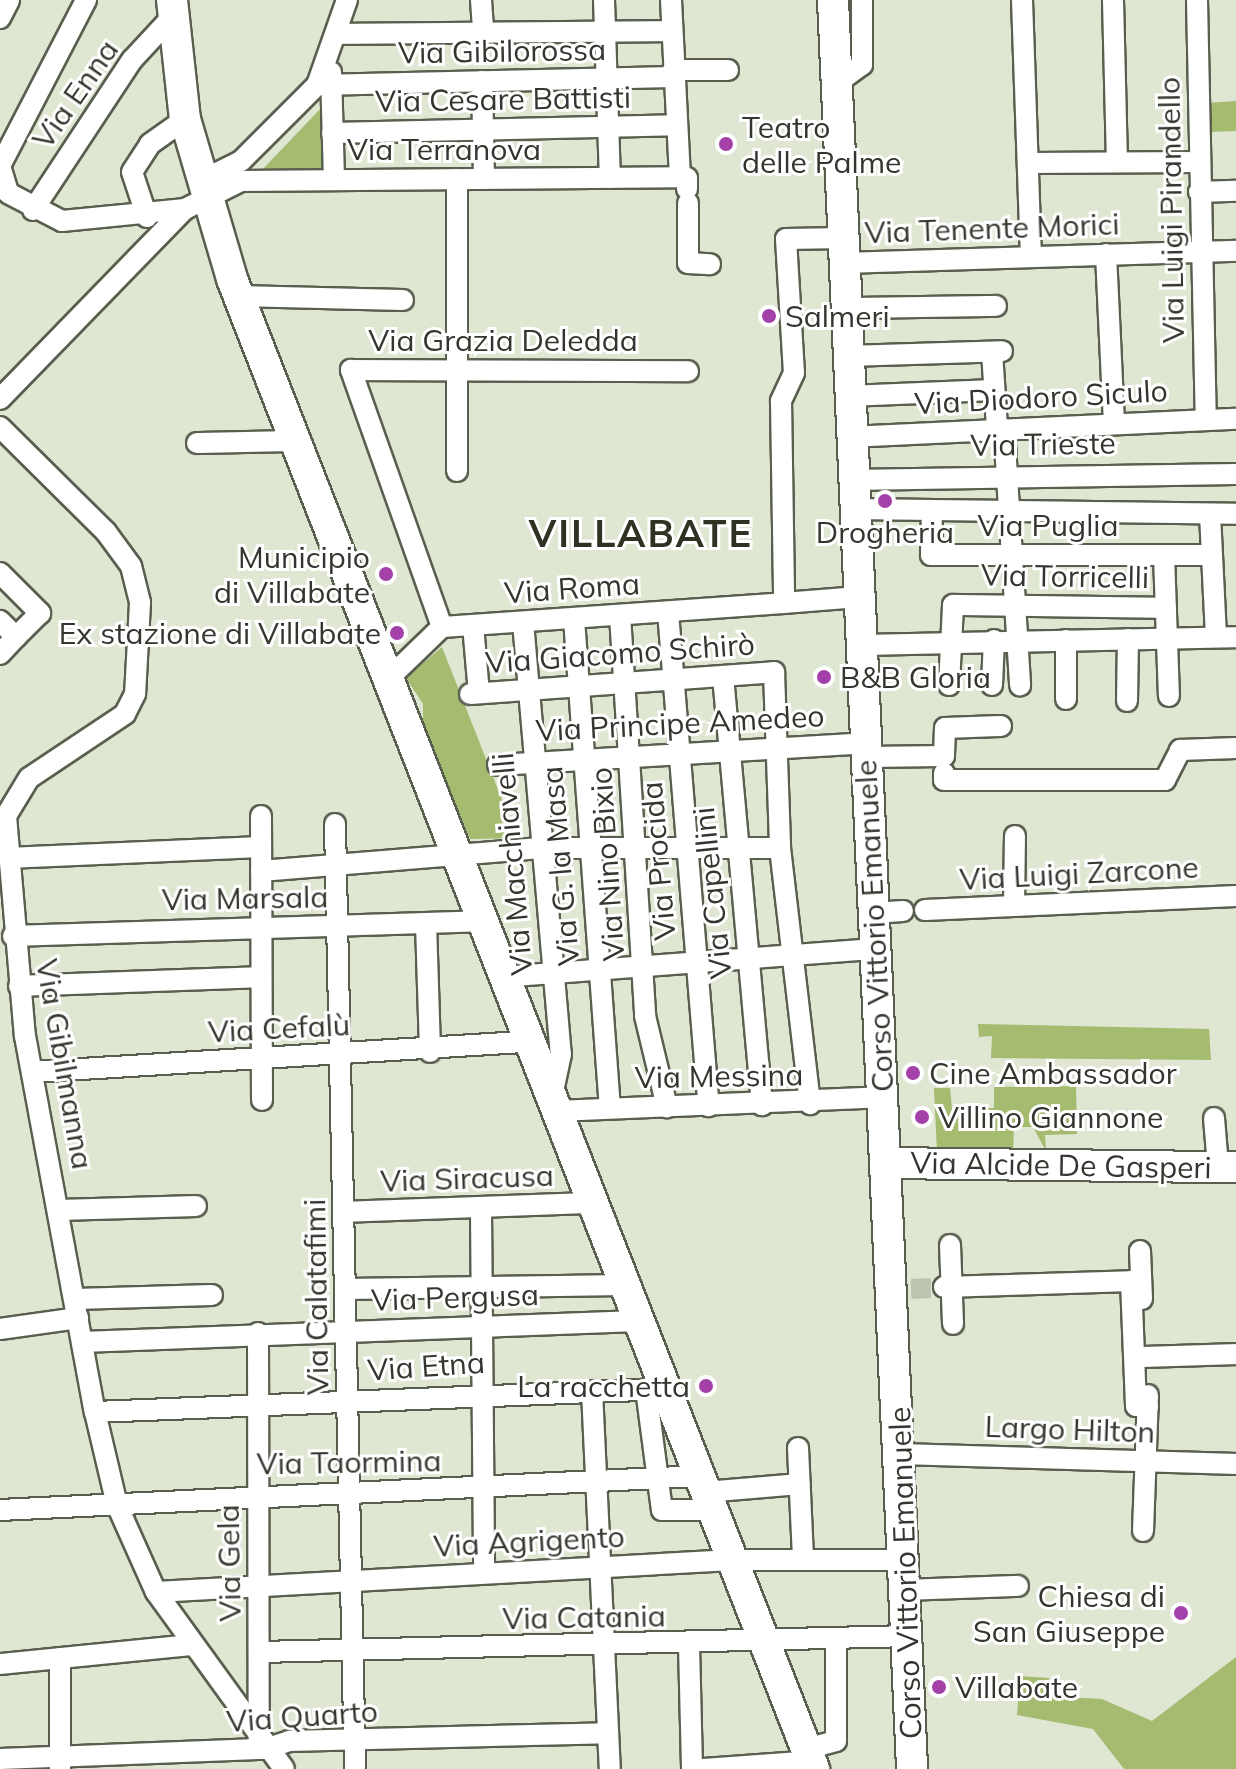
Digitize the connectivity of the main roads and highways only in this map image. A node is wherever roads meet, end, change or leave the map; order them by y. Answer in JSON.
{"nodes":[{"id":1,"x":848,"y":3,"type":"edge"},
{"id":2,"x":172,"y":8,"type":"edge"},
{"id":3,"x":886,"y":1163,"type":"junction"},
{"id":4,"x":1227,"y":1167,"type":"edge"},
{"id":5,"x":810,"y":1760,"type":"edge"},
{"id":6,"x":912,"y":1769,"type":"edge"}],
"edges":[{"from":1,"to":3,"type":"main road","name":"Corso Vittorio Emanuele"},
{"from":2,"to":5,"type":"main road"},
{"from":3,"to":4,"type":"main road","name":"Via Alcide De Gasperi"},
{"from":3,"to":6,"type":"main road","name":"Corso Vittorio Emanuele"}]}
